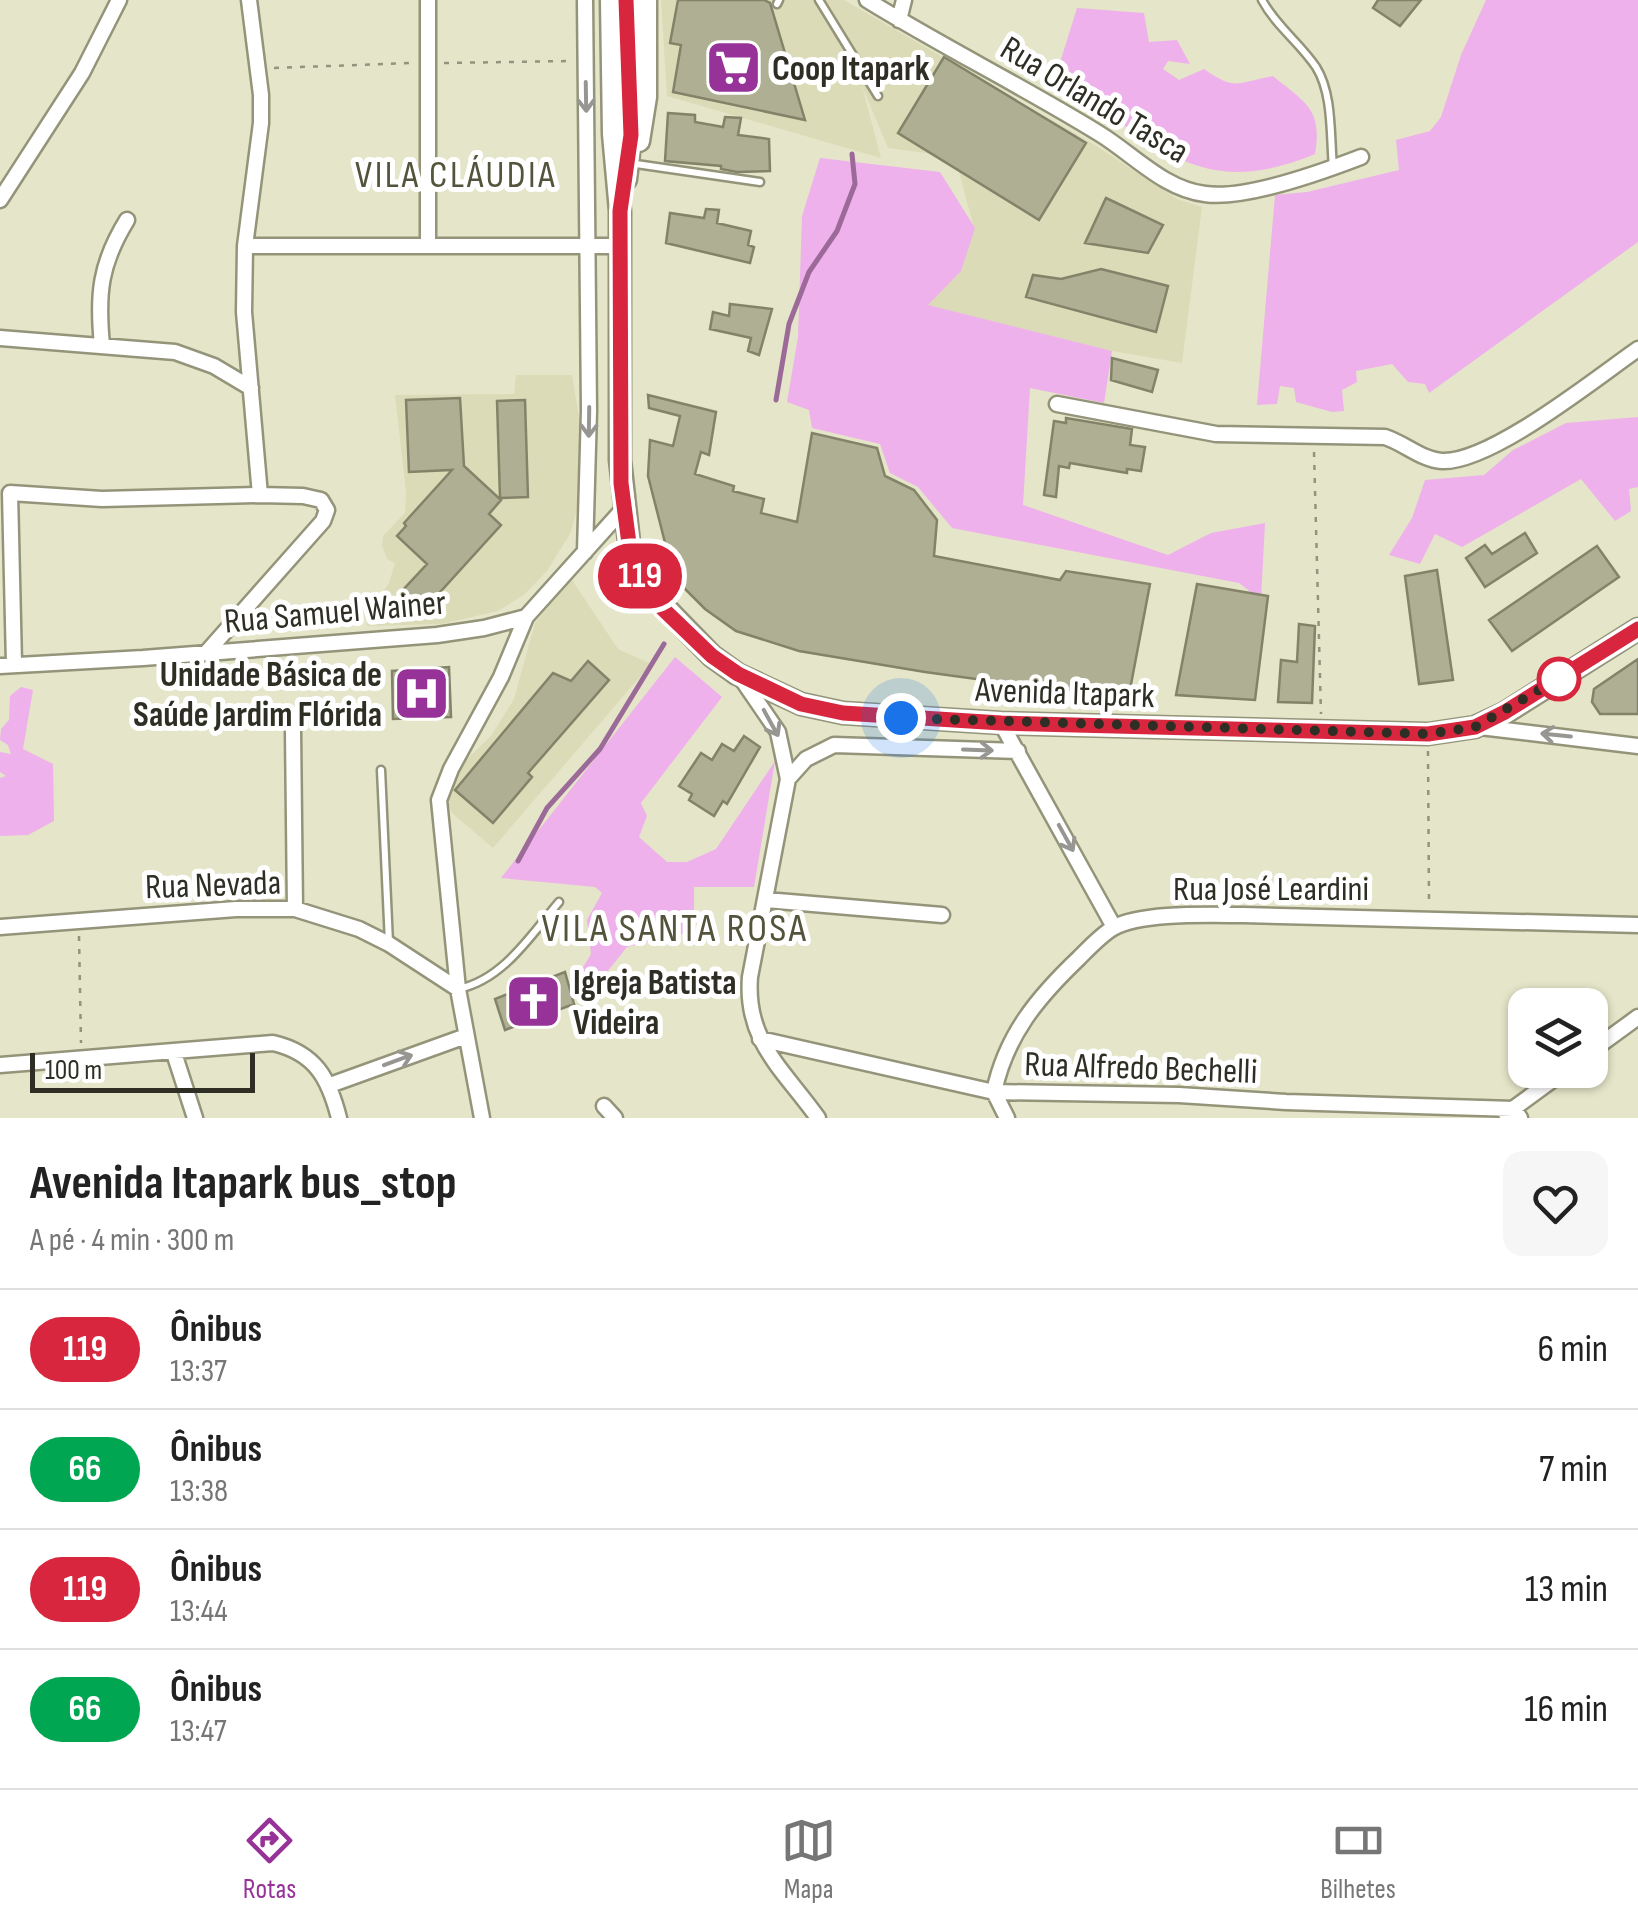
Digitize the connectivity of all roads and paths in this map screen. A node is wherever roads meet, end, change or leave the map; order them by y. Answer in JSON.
{"nodes":[{"id":1,"x":120,"y":0,"type":"edge"},
{"id":2,"x":249,"y":0,"type":"edge"},
{"id":3,"x":428,"y":0,"type":"edge"},
{"id":4,"x":585,"y":0,"type":"edge"},
{"id":5,"x":611,"y":0,"type":"edge"},
{"id":6,"x":626,"y":0,"type":"edge"},
{"id":7,"x":646,"y":0,"type":"edge"},
{"id":8,"x":818,"y":0,"type":"edge"},
{"id":9,"x":867,"y":0,"type":"edge"},
{"id":10,"x":904,"y":0,"type":"edge"},
{"id":11,"x":1262,"y":0,"type":"edge"},
{"id":12,"x":899,"y":20,"type":"junction"},
{"id":13,"x":629,"y":73,"type":"junction"},
{"id":14,"x":878,"y":96,"type":"dead end"},
{"id":15,"x":1361,"y":158,"type":"dead end"},
{"id":16,"x":636,"y":164,"type":"junction"},
{"id":17,"x":1333,"y":168,"type":"junction"},
{"id":18,"x":7,"y":177,"type":"edge"},
{"id":19,"x":760,"y":182,"type":"dead end"},
{"id":20,"x":0,"y":200,"type":"edge"},
{"id":21,"x":622,"y":200,"type":"junction"},
{"id":22,"x":128,"y":220,"type":"dead end"},
{"id":23,"x":428,"y":244,"type":"junction"},
{"id":24,"x":245,"y":246,"type":"junction"},
{"id":25,"x":588,"y":246,"type":"junction"},
{"id":26,"x":621,"y":246,"type":"junction"},
{"id":27,"x":0,"y":338,"type":"edge"},
{"id":28,"x":102,"y":344,"type":"junction"},
{"id":29,"x":1638,"y":349,"type":"edge"},
{"id":30,"x":251,"y":388,"type":"junction"},
{"id":31,"x":1057,"y":404,"type":"dead end"},
{"id":32,"x":1314,"y":436,"type":"junction"},
{"id":33,"x":5,"y":493,"type":"edge"},
{"id":34,"x":260,"y":495,"type":"junction"},
{"id":35,"x":625,"y":506,"type":"junction"},
{"id":36,"x":585,"y":552,"type":"junction"},
{"id":37,"x":526,"y":617,"type":"junction"},
{"id":38,"x":1638,"y":629,"type":"edge"},
{"id":39,"x":206,"y":652,"type":"junction"},
{"id":40,"x":7,"y":665,"type":"edge"},
{"id":41,"x":738,"y":674,"type":"junction"},
{"id":42,"x":1001,"y":723,"type":"junction"},
{"id":43,"x":1475,"y":727,"type":"junction"},
{"id":44,"x":294,"y":731,"type":"dead end"},
{"id":45,"x":1321,"y":731,"type":"junction"},
{"id":46,"x":1428,"y":734,"type":"junction"},
{"id":47,"x":1638,"y":746,"type":"edge"},
{"id":48,"x":1018,"y":751,"type":"junction"},
{"id":49,"x":783,"y":752,"type":"junction"},
{"id":50,"x":806,"y":758,"type":"junction"},
{"id":51,"x":382,"y":770,"type":"dead end"},
{"id":52,"x":788,"y":779,"type":"junction"},
{"id":53,"x":766,"y":900,"type":"junction"},
{"id":54,"x":560,"y":902,"type":"dead end"},
{"id":55,"x":295,"y":909,"type":"junction"},
{"id":56,"x":942,"y":915,"type":"dead end"},
{"id":57,"x":1429,"y":919,"type":"junction"},
{"id":58,"x":79,"y":920,"type":"junction"},
{"id":59,"x":1638,"y":925,"type":"edge"},
{"id":60,"x":1114,"y":926,"type":"junction"},
{"id":61,"x":0,"y":927,"type":"edge"},
{"id":62,"x":389,"y":944,"type":"junction"},
{"id":63,"x":458,"y":989,"type":"junction"},
{"id":64,"x":1638,"y":1018,"type":"edge"},
{"id":65,"x":466,"y":1036,"type":"junction"},
{"id":66,"x":760,"y":1039,"type":"junction"},
{"id":67,"x":1608,"y":1039,"type":"edge"},
{"id":68,"x":174,"y":1053,"type":"junction"},
{"id":69,"x":82,"y":1058,"type":"junction"},
{"id":70,"x":0,"y":1065,"type":"edge"},
{"id":71,"x":330,"y":1085,"type":"junction"},
{"id":72,"x":1544,"y":1088,"type":"edge"},
{"id":73,"x":994,"y":1092,"type":"junction"},
{"id":74,"x":604,"y":1106,"type":"dead end"},
{"id":75,"x":1512,"y":1115,"type":"edge"},
{"id":76,"x":195,"y":1118,"type":"edge"},
{"id":77,"x":339,"y":1118,"type":"edge"},
{"id":78,"x":482,"y":1118,"type":"edge"},
{"id":79,"x":616,"y":1118,"type":"edge"},
{"id":80,"x":818,"y":1118,"type":"edge"},
{"id":81,"x":1007,"y":1118,"type":"edge"}],
"edges":[{"from":1,"to":18,"type":"street"},
{"from":2,"to":24,"type":"street"},
{"from":3,"to":23,"type":"street"},
{"from":4,"to":25,"type":"street","one_way":true},
{"from":5,"to":13,"type":"main road","name":"Avenida Itapark"},
{"from":6,"to":13,"type":"main road","name":"Avenida Itapark"},
{"from":7,"to":13,"type":"main road"},
{"from":8,"to":14,"type":"lane"},
{"from":9,"to":12,"type":"street","name":"Rua Orlando Tasca"},
{"from":10,"to":12,"type":"street"},
{"from":11,"to":17,"type":"lane"},
{"from":12,"to":17,"type":"street","name":"Rua Orlando Tasca"},
{"from":13,"to":16,"type":"main road"},
{"from":13,"to":21,"type":"main road","name":"Avenida Itapark"},
{"from":15,"to":17,"type":"street","name":"Rua Orlando Tasca"},
{"from":16,"to":19,"type":"lane"},
{"from":16,"to":21,"type":"main road"},
{"from":18,"to":20,"type":"street"},
{"from":21,"to":26,"type":"main road","name":"Avenida Itapark"},
{"from":22,"to":28,"type":"street"},
{"from":23,"to":24,"type":"street"},
{"from":23,"to":25,"type":"street"},
{"from":24,"to":30,"type":"street"},
{"from":25,"to":26,"type":"street"},
{"from":25,"to":36,"type":"street","one_way":true},
{"from":26,"to":35,"type":"main road","name":"Avenida Itapark"},
{"from":27,"to":28,"type":"street"},
{"from":28,"to":30,"type":"street"},
{"from":29,"to":32,"type":"street"},
{"from":30,"to":34,"type":"street"},
{"from":31,"to":32,"type":"street"},
{"from":32,"to":45,"type":"path"},
{"from":33,"to":34,"type":"street"},
{"from":33,"to":40,"type":"street"},
{"from":34,"to":39,"type":"street"},
{"from":35,"to":36,"type":"street"},
{"from":35,"to":41,"type":"main road","name":"Avenida Itapark"},
{"from":36,"to":37,"type":"street"},
{"from":37,"to":39,"type":"street","name":"Rua Samuel Wainer"},
{"from":37,"to":63,"type":"street"},
{"from":38,"to":43,"type":"main road","name":"Avenida Itapark"},
{"from":39,"to":40,"type":"street","name":"Rua Samuel Wainer"},
{"from":41,"to":42,"type":"main road","name":"Avenida Itapark"},
{"from":41,"to":49,"type":"street","one_way":true},
{"from":42,"to":45,"type":"main road","name":"Avenida Itapark"},
{"from":42,"to":48,"type":"street"},
{"from":43,"to":46,"type":"main road","name":"Avenida Itapark"},
{"from":47,"to":43,"type":"street","one_way":true},
{"from":44,"to":55,"type":"street"},
{"from":45,"to":46,"type":"main road","name":"Avenida Itapark"},
{"from":46,"to":57,"type":"path"},
{"from":50,"to":48,"type":"street","one_way":true},
{"from":48,"to":60,"type":"street","one_way":true},
{"from":49,"to":50,"type":"street"},
{"from":49,"to":52,"type":"street"},
{"from":50,"to":52,"type":"street"},
{"from":51,"to":62,"type":"lane"},
{"from":52,"to":53,"type":"street"},
{"from":53,"to":56,"type":"street"},
{"from":53,"to":66,"type":"street"},
{"from":54,"to":63,"type":"lane"},
{"from":55,"to":58,"type":"street","name":"Rua Nevada"},
{"from":55,"to":62,"type":"street","name":"Rua Nevada"},
{"from":57,"to":59,"type":"street","name":"Rua José Leardini"},
{"from":57,"to":60,"type":"street","name":"Rua José Leardini"},
{"from":58,"to":61,"type":"street","name":"Rua Nevada"},
{"from":58,"to":69,"type":"path"},
{"from":60,"to":73,"type":"street"},
{"from":62,"to":63,"type":"street","name":"Rua Nevada"},
{"from":63,"to":65,"type":"street"},
{"from":64,"to":67,"type":"street"},
{"from":71,"to":65,"type":"street","one_way":true},
{"from":65,"to":78,"type":"street"},
{"from":66,"to":73,"type":"street","name":"Rua Alfredo Bechelli"},
{"from":66,"to":80,"type":"street"},
{"from":68,"to":69,"type":"street"},
{"from":68,"to":71,"type":"street"},
{"from":68,"to":76,"type":"street"},
{"from":69,"to":70,"type":"street"},
{"from":71,"to":77,"type":"street"},
{"from":72,"to":75,"type":"street"},
{"from":73,"to":75,"type":"street","name":"Rua Alfredo Bechelli"},
{"from":73,"to":81,"type":"street"},
{"from":74,"to":79,"type":"street"}]}
